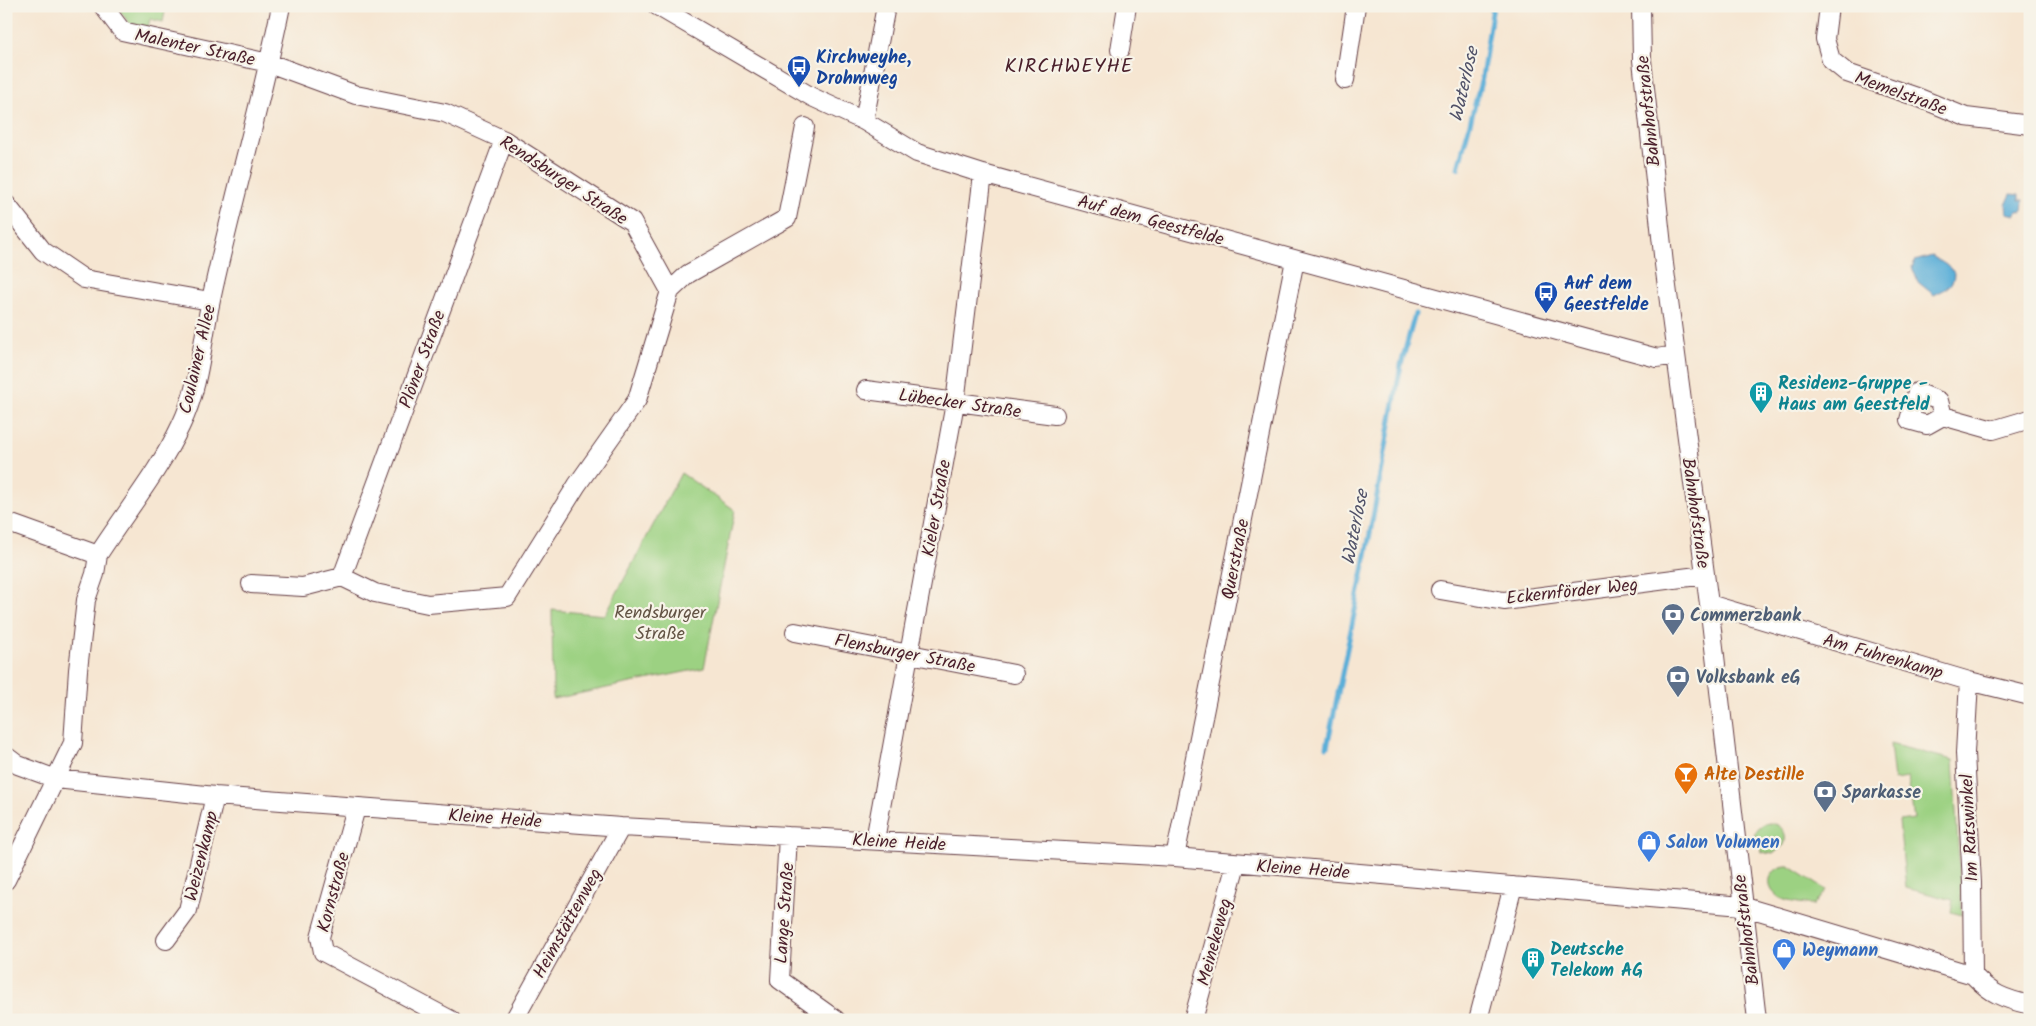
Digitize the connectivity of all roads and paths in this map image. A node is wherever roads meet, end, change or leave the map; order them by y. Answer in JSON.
{"nodes":[{"id":1,"x":103,"y":6,"type":"edge"},
{"id":2,"x":281,"y":6,"type":"edge"},
{"id":3,"x":656,"y":6,"type":"edge"},
{"id":4,"x":886,"y":6,"type":"edge"},
{"id":5,"x":1127,"y":6,"type":"edge"},
{"id":6,"x":1356,"y":6,"type":"edge"},
{"id":7,"x":1641,"y":6,"type":"edge"},
{"id":8,"x":1829,"y":6,"type":"edge"},
{"id":9,"x":1120,"y":50,"type":"dead end"},
{"id":10,"x":269,"y":63,"type":"junction"},
{"id":11,"x":1345,"y":80,"type":"dead end"},
{"id":12,"x":864,"y":121,"type":"junction"},
{"id":13,"x":2030,"y":125,"type":"edge"},
{"id":14,"x":805,"y":127,"type":"dead end"},
{"id":15,"x":504,"y":140,"type":"junction"},
{"id":16,"x":983,"y":174,"type":"junction"},
{"id":17,"x":6,"y":204,"type":"edge"},
{"id":18,"x":1295,"y":260,"type":"junction"},
{"id":19,"x":670,"y":291,"type":"junction"},
{"id":20,"x":210,"y":301,"type":"junction"},
{"id":21,"x":1675,"y":355,"type":"junction"},
{"id":22,"x":866,"y":390,"type":"dead end"},
{"id":23,"x":955,"y":404,"type":"junction"},
{"id":24,"x":1055,"y":416,"type":"dead end"},
{"id":25,"x":1943,"y":416,"type":"dead end"},
{"id":26,"x":2030,"y":419,"type":"edge"},
{"id":27,"x":6,"y":522,"type":"edge"},
{"id":28,"x":98,"y":555,"type":"junction"},
{"id":29,"x":1705,"y":575,"type":"junction"},
{"id":30,"x":342,"y":577,"type":"junction"},
{"id":31,"x":251,"y":584,"type":"dead end"},
{"id":32,"x":1440,"y":590,"type":"dead end"},
{"id":33,"x":1709,"y":604,"type":"junction"},
{"id":34,"x":795,"y":632,"type":"dead end"},
{"id":35,"x":910,"y":654,"type":"junction"},
{"id":36,"x":1014,"y":674,"type":"dead end"},
{"id":37,"x":1969,"y":681,"type":"junction"},
{"id":38,"x":2030,"y":696,"type":"edge"},
{"id":39,"x":6,"y":756,"type":"edge"},
{"id":40,"x":56,"y":779,"type":"junction"},
{"id":41,"x":215,"y":796,"type":"junction"},
{"id":42,"x":356,"y":808,"type":"junction"},
{"id":43,"x":621,"y":827,"type":"junction"},
{"id":44,"x":788,"y":836,"type":"junction"},
{"id":45,"x":875,"y":840,"type":"junction"},
{"id":46,"x":1175,"y":858,"type":"junction"},
{"id":47,"x":1236,"y":864,"type":"junction"},
{"id":48,"x":6,"y":880,"type":"edge"},
{"id":49,"x":1513,"y":886,"type":"junction"},
{"id":50,"x":1742,"y":906,"type":"junction"},
{"id":51,"x":166,"y":940,"type":"dead end"},
{"id":52,"x":1973,"y":975,"type":"junction"},
{"id":53,"x":2030,"y":1005,"type":"edge"},
{"id":54,"x":451,"y":1020,"type":"edge"},
{"id":55,"x":514,"y":1020,"type":"edge"},
{"id":56,"x":836,"y":1020,"type":"edge"},
{"id":57,"x":1193,"y":1020,"type":"edge"},
{"id":58,"x":1478,"y":1020,"type":"edge"},
{"id":59,"x":1757,"y":1020,"type":"edge"}],
"edges":[{"from":1,"to":10,"type":"street","name":"Malenter Straße"},
{"from":2,"to":10,"type":"street","name":"Coulainer Allee"},
{"from":3,"to":12,"type":"street","name":"Auf dem Geestfelde"},
{"from":4,"to":12,"type":"street"},
{"from":5,"to":9,"type":"street"},
{"from":6,"to":11,"type":"street"},
{"from":7,"to":21,"type":"street","name":"Bahnhofstraße"},
{"from":8,"to":13,"type":"street","name":"Memelstraße"},
{"from":10,"to":15,"type":"street","name":"Rendsburger Straße"},
{"from":10,"to":20,"type":"street","name":"Coulainer Allee"},
{"from":12,"to":16,"type":"street","name":"Auf dem Geestfelde"},
{"from":14,"to":19,"type":"street"},
{"from":15,"to":19,"type":"street","name":"Rendsburger Straße"},
{"from":15,"to":30,"type":"street","name":"Plöner Straße"},
{"from":16,"to":18,"type":"street","name":"Auf dem Geestfelde"},
{"from":16,"to":23,"type":"street","name":"Kieler Straße"},
{"from":17,"to":20,"type":"street"},
{"from":18,"to":21,"type":"street","name":"Auf dem Geestfelde"},
{"from":18,"to":46,"type":"street","name":"Querstraße"},
{"from":19,"to":30,"type":"street"},
{"from":20,"to":28,"type":"street","name":"Coulainer Allee"},
{"from":21,"to":29,"type":"street","name":"Bahnhofstraße"},
{"from":22,"to":23,"type":"street","name":"Lübecker Straße"},
{"from":23,"to":24,"type":"street","name":"Lübecker Straße"},
{"from":23,"to":35,"type":"street","name":"Kieler Straße"},
{"from":25,"to":26,"type":"street"},
{"from":27,"to":28,"type":"street"},
{"from":28,"to":40,"type":"street","name":"Coulainer Allee"},
{"from":29,"to":32,"type":"street","name":"Eckernförder Weg"},
{"from":29,"to":33,"type":"street","name":"Bahnhofstraße"},
{"from":30,"to":31,"type":"street"},
{"from":33,"to":37,"type":"street","name":"Am Fuhrenkamp"},
{"from":33,"to":50,"type":"street","name":"Bahnhofstraße"},
{"from":34,"to":35,"type":"street","name":"Flensburger Straße"},
{"from":35,"to":36,"type":"street","name":"Flensburger Straße"},
{"from":35,"to":45,"type":"street","name":"Kieler Straße"},
{"from":37,"to":38,"type":"street","name":"Am Fuhrenkamp"},
{"from":37,"to":52,"type":"street","name":"Im Ratswinkel"},
{"from":39,"to":40,"type":"street","name":"Kleine Heide"},
{"from":40,"to":41,"type":"street","name":"Kleine Heide"},
{"from":40,"to":48,"type":"street","name":"Coulainer Allee"},
{"from":41,"to":42,"type":"street","name":"Kleine Heide"},
{"from":41,"to":51,"type":"street","name":"Weizenkamp"},
{"from":42,"to":43,"type":"street","name":"Kleine Heide"},
{"from":42,"to":54,"type":"street","name":"Kornstraße"},
{"from":43,"to":44,"type":"street","name":"Kleine Heide"},
{"from":43,"to":55,"type":"street","name":"Heimstättenweg"},
{"from":44,"to":45,"type":"street","name":"Kleine Heide"},
{"from":44,"to":56,"type":"street","name":"Lange Straße"},
{"from":45,"to":46,"type":"street","name":"Kleine Heide"},
{"from":46,"to":47,"type":"street","name":"Kleine Heide"},
{"from":47,"to":49,"type":"street","name":"Kleine Heide"},
{"from":47,"to":57,"type":"street","name":"Meinekeweg"},
{"from":49,"to":50,"type":"street","name":"Kleine Heide"},
{"from":49,"to":58,"type":"street"},
{"from":50,"to":52,"type":"street"},
{"from":50,"to":59,"type":"street","name":"Bahnhofstraße"},
{"from":52,"to":53,"type":"street"}]}
